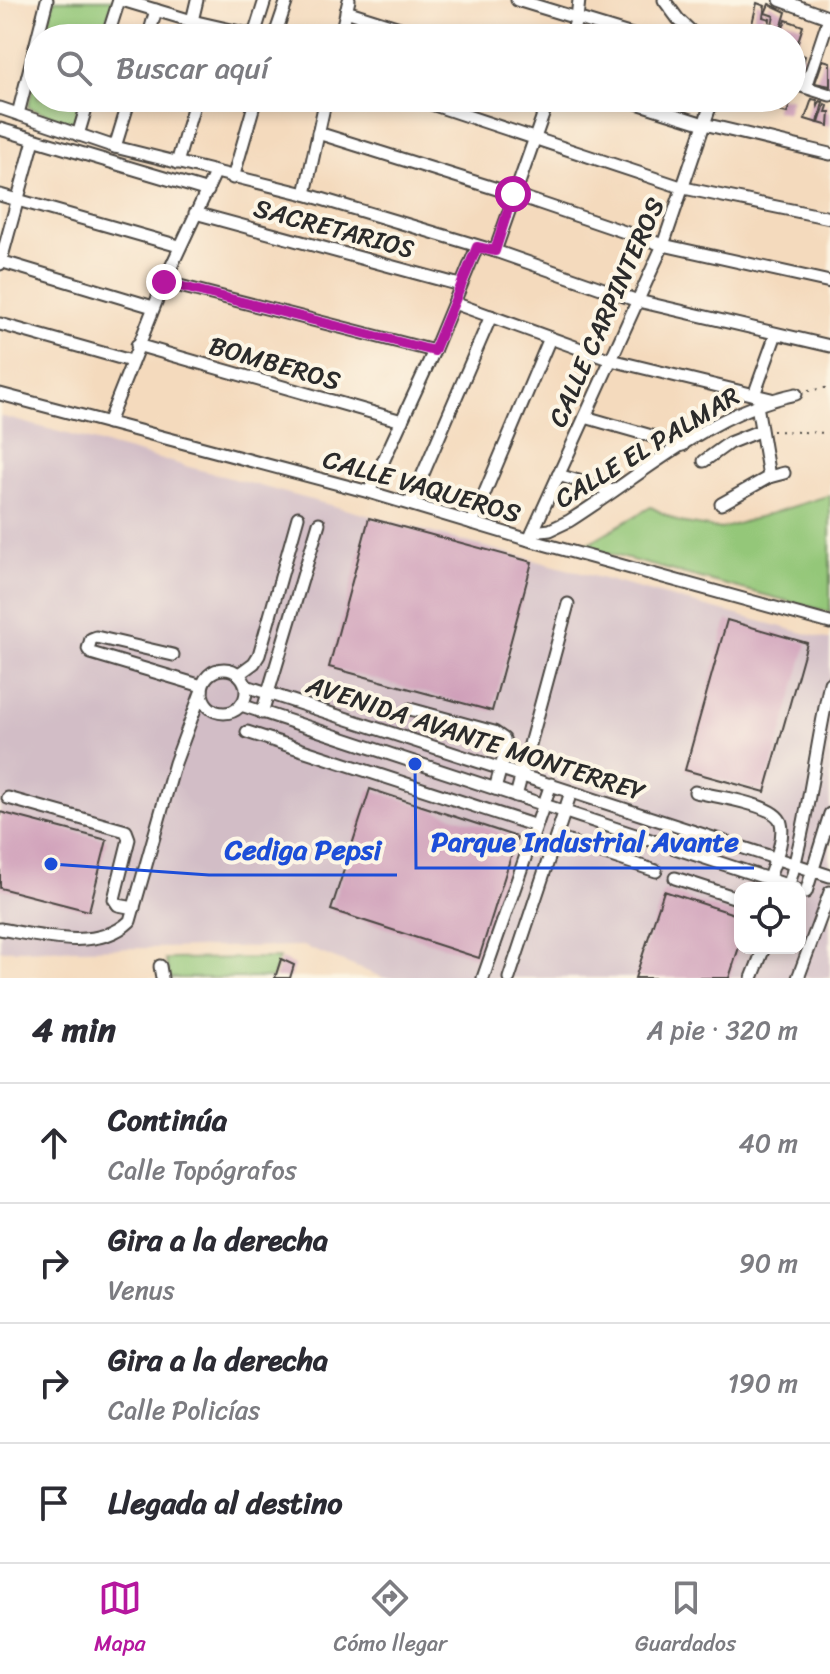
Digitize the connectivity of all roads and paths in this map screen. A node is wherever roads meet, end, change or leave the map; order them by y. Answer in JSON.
{"nodes":[{"id":1,"x":47,"y":0,"type":"edge"},
{"id":2,"x":120,"y":0,"type":"edge"},
{"id":3,"x":197,"y":0,"type":"edge"},
{"id":4,"x":265,"y":0,"type":"edge"},
{"id":5,"x":287,"y":0,"type":"edge"},
{"id":6,"x":517,"y":0,"type":"edge"},
{"id":7,"x":579,"y":0,"type":"edge"},
{"id":8,"x":664,"y":0,"type":"edge"},
{"id":9,"x":780,"y":0,"type":"edge"},
{"id":10,"x":348,"y":6,"type":"edge"},
{"id":11,"x":156,"y":10,"type":"junction"},
{"id":12,"x":577,"y":18,"type":"junction"},
{"id":13,"x":830,"y":18,"type":"edge"},
{"id":14,"x":192,"y":21,"type":"junction"},
{"id":15,"x":41,"y":24,"type":"edge"},
{"id":16,"x":112,"y":24,"type":"edge"},
{"id":17,"x":152,"y":24,"type":"edge"},
{"id":18,"x":199,"y":24,"type":"edge"},
{"id":19,"x":262,"y":24,"type":"edge"},
{"id":20,"x":279,"y":24,"type":"edge"},
{"id":21,"x":395,"y":24,"type":"edge"},
{"id":22,"x":575,"y":24,"type":"edge"},
{"id":23,"x":596,"y":24,"type":"edge"},
{"id":24,"x":683,"y":24,"type":"edge"},
{"id":25,"x":806,"y":87,"type":"joint"},
{"id":26,"x":24,"y":90,"type":"edge"},
{"id":27,"x":830,"y":95,"type":"edge"},
{"id":28,"x":0,"y":108,"type":"edge"},
{"id":29,"x":85,"y":112,"type":"edge"},
{"id":30,"x":126,"y":112,"type":"edge"},
{"id":31,"x":192,"y":112,"type":"edge"},
{"id":32,"x":252,"y":112,"type":"edge"},
{"id":33,"x":323,"y":112,"type":"edge"},
{"id":34,"x":457,"y":112,"type":"edge"},
{"id":35,"x":544,"y":112,"type":"edge"},
{"id":36,"x":666,"y":112,"type":"edge"},
{"id":37,"x":708,"y":112,"type":"edge"},
{"id":38,"x":18,"y":114,"type":"junction"},
{"id":39,"x":704,"y":124,"type":"junction"},
{"id":40,"x":0,"y":129,"type":"edge"},
{"id":41,"x":318,"y":133,"type":"junction"},
{"id":42,"x":78,"y":135,"type":"junction"},
{"id":43,"x":535,"y":137,"type":"junction"},
{"id":44,"x":34,"y":140,"type":"junction"},
{"id":45,"x":115,"y":147,"type":"junction"},
{"id":46,"x":830,"y":154,"type":"edge"},
{"id":47,"x":177,"y":163,"type":"junction"},
{"id":48,"x":215,"y":173,"type":"junction"},
{"id":49,"x":233,"y":178,"type":"junction"},
{"id":50,"x":684,"y":188,"type":"junction"},
{"id":51,"x":208,"y":191,"type":"junction"},
{"id":52,"x":305,"y":194,"type":"junction"},
{"id":53,"x":513,"y":194,"type":"junction"},
{"id":54,"x":0,"y":195,"type":"edge"},
{"id":55,"x":18,"y":200,"type":"junction"},
{"id":56,"x":195,"y":213,"type":"junction"},
{"id":57,"x":830,"y":218,"type":"edge"},
{"id":58,"x":663,"y":245,"type":"junction"},
{"id":59,"x":179,"y":246,"type":"junction"},
{"id":60,"x":477,"y":247,"type":"junction"},
{"id":61,"x":495,"y":251,"type":"junction"},
{"id":62,"x":0,"y":262,"type":"edge"},
{"id":63,"x":164,"y":282,"type":"junction"},
{"id":64,"x":830,"y":282,"type":"edge"},
{"id":65,"x":460,"y":285,"type":"junction"},
{"id":66,"x":638,"y":301,"type":"junction"},
{"id":67,"x":454,"y":303,"type":"junction"},
{"id":68,"x":153,"y":307,"type":"junction"},
{"id":69,"x":491,"y":316,"type":"junction"},
{"id":70,"x":0,"y":324,"type":"edge"},
{"id":71,"x":776,"y":334,"type":"junction"},
{"id":72,"x":550,"y":338,"type":"junction"},
{"id":73,"x":137,"y":345,"type":"junction"},
{"id":74,"x":830,"y":346,"type":"edge"},
{"id":75,"x":434,"y":351,"type":"junction"},
{"id":76,"x":611,"y":360,"type":"junction"},
{"id":77,"x":131,"y":361,"type":"junction"},
{"id":78,"x":830,"y":387,"type":"edge"},
{"id":79,"x":0,"y":394,"type":"edge"},
{"id":80,"x":796,"y":394,"type":"joint"},
{"id":81,"x":756,"y":400,"type":"junction"},
{"id":82,"x":585,"y":417,"type":"junction"},
{"id":83,"x":402,"y":421,"type":"junction"},
{"id":84,"x":108,"y":423,"type":"junction"},
{"id":85,"x":759,"y":431,"type":"junction"},
{"id":86,"x":830,"y":433,"type":"edge"},
{"id":87,"x":683,"y":445,"type":"junction"},
{"id":88,"x":704,"y":461,"type":"dead end"},
{"id":89,"x":784,"y":473,"type":"dead end"},
{"id":90,"x":558,"y":475,"type":"junction"},
{"id":91,"x":769,"y":477,"type":"junction"},
{"id":92,"x":613,"y":491,"type":"junction"},
{"id":93,"x":369,"y":492,"type":"junction"},
{"id":94,"x":410,"y":504,"type":"junction"},
{"id":95,"x":721,"y":504,"type":"dead end"},
{"id":96,"x":298,"y":517,"type":"dead end"},
{"id":97,"x":319,"y":523,"type":"dead end"},
{"id":98,"x":472,"y":523,"type":"junction"},
{"id":99,"x":531,"y":536,"type":"junction"},
{"id":100,"x":568,"y":604,"type":"dead end"},
{"id":101,"x":830,"y":623,"type":"edge"},
{"id":102,"x":173,"y":655,"type":"dead end"},
{"id":103,"x":239,"y":674,"type":"junction"},
{"id":104,"x":830,"y":683,"type":"edge"},
{"id":105,"x":246,"y":686,"type":"junction"},
{"id":106,"x":202,"y":688,"type":"junction"},
{"id":107,"x":269,"y":693,"type":"junction"},
{"id":108,"x":241,"y":705,"type":"junction"},
{"id":109,"x":410,"y":709,"type":"dead end"},
{"id":110,"x":262,"y":713,"type":"junction"},
{"id":111,"x":247,"y":732,"type":"dead end"},
{"id":112,"x":501,"y":769,"type":"junction"},
{"id":113,"x":523,"y":775,"type":"junction"},
{"id":114,"x":551,"y":784,"type":"junction"},
{"id":115,"x":495,"y":789,"type":"junction"},
{"id":116,"x":571,"y":792,"type":"junction"},
{"id":117,"x":695,"y":792,"type":"dead end"},
{"id":118,"x":516,"y":796,"type":"junction"},
{"id":119,"x":8,"y":798,"type":"dead end"},
{"id":120,"x":544,"y":805,"type":"junction"},
{"id":121,"x":565,"y":812,"type":"junction"},
{"id":122,"x":830,"y":814,"type":"edge"},
{"id":123,"x":536,"y":826,"type":"junction"},
{"id":124,"x":557,"y":838,"type":"junction"},
{"id":125,"x":775,"y":859,"type":"junction"},
{"id":126,"x":794,"y":865,"type":"junction"},
{"id":127,"x":813,"y":870,"type":"junction"},
{"id":128,"x":656,"y":871,"type":"dead end"},
{"id":129,"x":830,"y":876,"type":"edge"},
{"id":130,"x":675,"y":878,"type":"dead end"},
{"id":131,"x":769,"y":878,"type":"junction"},
{"id":132,"x":779,"y":882,"type":"edge"},
{"id":133,"x":795,"y":882,"type":"edge"},
{"id":134,"x":802,"y":882,"type":"edge"},
{"id":135,"x":806,"y":891,"type":"edge"},
{"id":136,"x":829,"y":896,"type":"edge"},
{"id":137,"x":734,"y":897,"type":"edge"},
{"id":138,"x":134,"y":908,"type":"junction"},
{"id":139,"x":0,"y":929,"type":"edge"},
{"id":140,"x":762,"y":954,"type":"edge"},
{"id":141,"x":483,"y":978,"type":"edge"},
{"id":142,"x":509,"y":978,"type":"edge"},
{"id":143,"x":752,"y":978,"type":"edge"},
{"id":144,"x":798,"y":978,"type":"edge"}],
"edges":[{"from":1,"to":15,"type":"street"},
{"from":2,"to":11,"type":"street"},
{"from":2,"to":16,"type":"street"},
{"from":3,"to":14,"type":"street"},
{"from":4,"to":19,"type":"street"},
{"from":5,"to":20,"type":"street"},
{"from":6,"to":12,"type":"street"},
{"from":7,"to":12,"type":"street"},
{"from":8,"to":24,"type":"street"},
{"from":9,"to":13,"type":"street"},
{"from":10,"to":21,"type":"street"},
{"from":11,"to":14,"type":"street"},
{"from":11,"to":17,"type":"street"},
{"from":12,"to":22,"type":"street"},
{"from":12,"to":23,"type":"street"},
{"from":13,"to":25,"type":"street"},
{"from":14,"to":18,"type":"street"},
{"from":25,"to":27,"type":"street"},
{"from":26,"to":38,"type":"street"},
{"from":28,"to":38,"type":"street"},
{"from":29,"to":42,"type":"street"},
{"from":30,"to":45,"type":"street"},
{"from":31,"to":47,"type":"street"},
{"from":32,"to":49,"type":"street"},
{"from":33,"to":41,"type":"street"},
{"from":34,"to":43,"type":"street"},
{"from":35,"to":43,"type":"street"},
{"from":36,"to":39,"type":"street"},
{"from":37,"to":39,"type":"street","name":"CALLE CARPINTEROS"},
{"from":38,"to":42,"type":"street"},
{"from":39,"to":46,"type":"street"},
{"from":39,"to":50,"type":"street","name":"CALLE CARPINTEROS"},
{"from":40,"to":44,"type":"street"},
{"from":41,"to":52,"type":"street"},
{"from":41,"to":53,"type":"street"},
{"from":42,"to":45,"type":"street"},
{"from":43,"to":50,"type":"street"},
{"from":43,"to":53,"type":"street"},
{"from":44,"to":51,"type":"street"},
{"from":44,"to":55,"type":"street"},
{"from":45,"to":47,"type":"street"},
{"from":47,"to":48,"type":"street"},
{"from":48,"to":49,"type":"street"},
{"from":48,"to":51,"type":"street"},
{"from":49,"to":52,"type":"street"},
{"from":50,"to":57,"type":"street"},
{"from":50,"to":58,"type":"street","name":"CALLE CARPINTEROS"},
{"from":51,"to":56,"type":"street"},
{"from":52,"to":60,"type":"street"},
{"from":53,"to":58,"type":"street"},
{"from":53,"to":61,"type":"street"},
{"from":54,"to":55,"type":"street"},
{"from":55,"to":59,"type":"street"},
{"from":55,"to":62,"type":"street"},
{"from":56,"to":59,"type":"street"},
{"from":56,"to":65,"type":"street","name":"SACRETARIOS"},
{"from":58,"to":64,"type":"street"},
{"from":58,"to":66,"type":"street","name":"CALLE CARPINTEROS"},
{"from":59,"to":63,"type":"street"},
{"from":60,"to":61,"type":"street"},
{"from":60,"to":65,"type":"street"},
{"from":61,"to":66,"type":"street"},
{"from":62,"to":68,"type":"street"},
{"from":63,"to":68,"type":"street"},
{"from":63,"to":75,"type":"street"},
{"from":65,"to":67,"type":"street"},
{"from":66,"to":71,"type":"street"},
{"from":66,"to":76,"type":"street","name":"CALLE CARPINTEROS"},
{"from":67,"to":69,"type":"street"},
{"from":67,"to":75,"type":"street"},
{"from":68,"to":73,"type":"street"},
{"from":69,"to":72,"type":"street"},
{"from":69,"to":94,"type":"street"},
{"from":70,"to":77,"type":"street"},
{"from":71,"to":74,"type":"street"},
{"from":71,"to":81,"type":"street"},
{"from":72,"to":76,"type":"street"},
{"from":72,"to":98,"type":"street"},
{"from":73,"to":77,"type":"street"},
{"from":73,"to":83,"type":"street","name":"BOMBEROS"},
{"from":75,"to":83,"type":"street"},
{"from":76,"to":81,"type":"street"},
{"from":76,"to":82,"type":"street","name":"CALLE CARPINTEROS"},
{"from":77,"to":84,"type":"street"},
{"from":78,"to":80,"type":"path"},
{"from":79,"to":84,"type":"street","name":"CALLE VAQUEROS"},
{"from":80,"to":81,"type":"street","name":"CALLE EL PALMAR"},
{"from":81,"to":85,"type":"street"},
{"from":81,"to":87,"type":"street","name":"CALLE EL PALMAR"},
{"from":82,"to":87,"type":"street"},
{"from":82,"to":90,"type":"street","name":"CALLE CARPINTEROS"},
{"from":83,"to":93,"type":"street"},
{"from":84,"to":93,"type":"street","name":"CALLE VAQUEROS"},
{"from":85,"to":86,"type":"path"},
{"from":85,"to":88,"type":"street"},
{"from":85,"to":91,"type":"street"},
{"from":87,"to":92,"type":"street","name":"CALLE EL PALMAR"},
{"from":89,"to":91,"type":"street"},
{"from":90,"to":92,"type":"street"},
{"from":90,"to":99,"type":"street","name":"CALLE CARPINTEROS"},
{"from":91,"to":95,"type":"street"},
{"from":92,"to":99,"type":"street","name":"CALLE EL PALMAR"},
{"from":93,"to":94,"type":"street","name":"CALLE VAQUEROS"},
{"from":94,"to":98,"type":"street","name":"CALLE VAQUEROS"},
{"from":96,"to":103,"type":"street"},
{"from":97,"to":107,"type":"street"},
{"from":98,"to":99,"type":"street","name":"CALLE VAQUEROS"},
{"from":99,"to":101,"type":"street","name":"CALLE VAQUEROS"},
{"from":100,"to":113,"type":"street"},
{"from":102,"to":106,"type":"street"},
{"from":103,"to":105,"type":"street"},
{"from":103,"to":106,"type":"street"},
{"from":104,"to":126,"type":"street"},
{"from":105,"to":107,"type":"street","name":"AVENIDA AVANTE MONTERREY"},
{"from":105,"to":108,"type":"street"},
{"from":106,"to":108,"type":"street"},
{"from":106,"to":138,"type":"street"},
{"from":107,"to":110,"type":"street"},
{"from":107,"to":112,"type":"street","name":"AVENIDA AVANTE MONTERREY"},
{"from":108,"to":110,"type":"street","name":"AVENIDA AVANTE MONTERREY"},
{"from":109,"to":112,"type":"street"},
{"from":110,"to":115,"type":"street","name":"AVENIDA AVANTE MONTERREY"},
{"from":111,"to":123,"type":"street"},
{"from":112,"to":113,"type":"street","name":"AVENIDA AVANTE MONTERREY"},
{"from":112,"to":115,"type":"street"},
{"from":113,"to":114,"type":"street","name":"AVENIDA AVANTE MONTERREY"},
{"from":113,"to":118,"type":"street"},
{"from":114,"to":116,"type":"street","name":"AVENIDA AVANTE MONTERREY"},
{"from":114,"to":120,"type":"street"},
{"from":115,"to":118,"type":"street","name":"AVENIDA AVANTE MONTERREY"},
{"from":116,"to":121,"type":"street"},
{"from":116,"to":125,"type":"street","name":"AVENIDA AVANTE MONTERREY"},
{"from":117,"to":125,"type":"street"},
{"from":118,"to":120,"type":"street","name":"AVENIDA AVANTE MONTERREY"},
{"from":119,"to":138,"type":"street"},
{"from":120,"to":121,"type":"street","name":"AVENIDA AVANTE MONTERREY"},
{"from":120,"to":123,"type":"street"},
{"from":121,"to":124,"type":"street"},
{"from":121,"to":131,"type":"street","name":"AVENIDA AVANTE MONTERREY"},
{"from":122,"to":127,"type":"street"},
{"from":123,"to":141,"type":"street"},
{"from":124,"to":128,"type":"street"},
{"from":124,"to":142,"type":"street"},
{"from":125,"to":126,"type":"street","name":"AVENIDA AVANTE MONTERREY"},
{"from":125,"to":131,"type":"street"},
{"from":126,"to":127,"type":"street","name":"AVENIDA AVANTE MONTERREY"},
{"from":126,"to":133,"type":"street"},
{"from":127,"to":129,"type":"street","name":"AVENIDA AVANTE MONTERREY"},
{"from":127,"to":134,"type":"street"},
{"from":130,"to":137,"type":"street"},
{"from":131,"to":132,"type":"street","name":"AVENIDA AVANTE MONTERREY"},
{"from":135,"to":136,"type":"street","name":"AVENIDA AVANTE MONTERREY"},
{"from":136,"to":144,"type":"street"},
{"from":138,"to":139,"type":"street"},
{"from":140,"to":143,"type":"street"}]}
